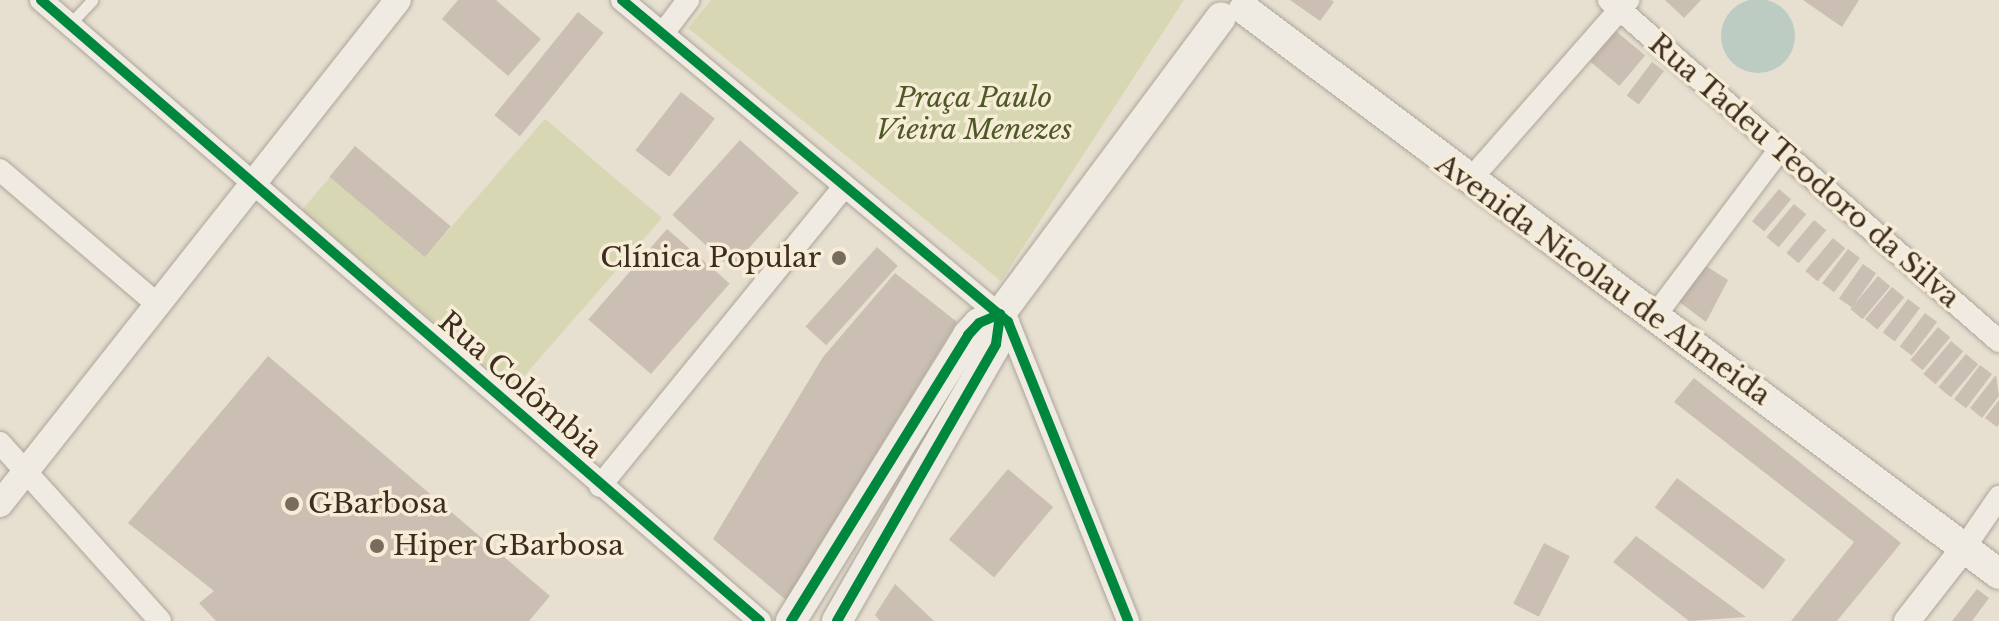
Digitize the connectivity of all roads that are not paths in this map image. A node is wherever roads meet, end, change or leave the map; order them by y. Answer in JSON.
{"nodes":[{"id":1,"x":41,"y":0,"type":"edge"},
{"id":2,"x":92,"y":0,"type":"edge"},
{"id":3,"x":398,"y":0,"type":"edge"},
{"id":4,"x":622,"y":0,"type":"edge"},
{"id":5,"x":688,"y":0,"type":"edge"},
{"id":6,"x":1619,"y":3,"type":"edge"},
{"id":7,"x":1235,"y":5,"type":"edge"},
{"id":8,"x":69,"y":25,"type":"junction"},
{"id":9,"x":664,"y":32,"type":"junction"},
{"id":10,"x":1778,"y":152,"type":"junction"},
{"id":11,"x":0,"y":170,"type":"edge"},
{"id":12,"x":1470,"y":180,"type":"junction"},
{"id":13,"x":250,"y":185,"type":"junction"},
{"id":14,"x":845,"y":186,"type":"junction"},
{"id":15,"x":159,"y":306,"type":"junction"},
{"id":16,"x":1000,"y":314,"type":"junction"},
{"id":17,"x":1654,"y":317,"type":"junction"},
{"id":18,"x":1999,"y":341,"type":"edge"},
{"id":19,"x":0,"y":443,"type":"edge"},
{"id":20,"x":26,"y":472,"type":"junction"},
{"id":21,"x":600,"y":486,"type":"junction"},
{"id":22,"x":1999,"y":497,"type":"edge"},
{"id":23,"x":0,"y":504,"type":"edge"},
{"id":24,"x":1964,"y":548,"type":"junction"},
{"id":25,"x":1999,"y":574,"type":"edge"},
{"id":26,"x":846,"y":616,"type":"edge"},
{"id":27,"x":160,"y":621,"type":"edge"},
{"id":28,"x":760,"y":621,"type":"edge"},
{"id":29,"x":791,"y":621,"type":"edge"},
{"id":30,"x":1128,"y":621,"type":"edge"},
{"id":31,"x":1907,"y":621,"type":"edge"}],
"edges":[{"from":1,"to":8,"type":"street","name":"Rua Colômbia"},
{"from":2,"to":8,"type":"lane"},
{"from":3,"to":13,"type":"street"},
{"from":4,"to":9,"type":"street"},
{"from":5,"to":9,"type":"street"},
{"from":6,"to":10,"type":"street","name":"Rua Tadeu Teodoro da Silva"},
{"from":6,"to":12,"type":"street"},
{"from":7,"to":12,"type":"main road","name":"Avenida Nicolau de Almeida"},
{"from":7,"to":16,"type":"main road"},
{"from":8,"to":13,"type":"street","name":"Rua Colômbia"},
{"from":9,"to":14,"type":"street"},
{"from":10,"to":17,"type":"street"},
{"from":10,"to":18,"type":"street","name":"Rua Tadeu Teodoro da Silva"},
{"from":11,"to":15,"type":"street"},
{"from":12,"to":17,"type":"main road","name":"Avenida Nicolau de Almeida"},
{"from":13,"to":15,"type":"street"},
{"from":13,"to":21,"type":"street","name":"Rua Colômbia"},
{"from":14,"to":16,"type":"street"},
{"from":14,"to":21,"type":"street"},
{"from":15,"to":20,"type":"street"},
{"from":16,"to":26,"type":"main road"},
{"from":16,"to":29,"type":"main road"},
{"from":16,"to":30,"type":"street"},
{"from":17,"to":24,"type":"main road","name":"Avenida Nicolau de Almeida"},
{"from":19,"to":20,"type":"street"},
{"from":20,"to":23,"type":"street"},
{"from":20,"to":27,"type":"street"},
{"from":21,"to":28,"type":"street","name":"Rua Colômbia"},
{"from":22,"to":24,"type":"street"},
{"from":24,"to":25,"type":"main road","name":"Avenida Nicolau de Almeida"},
{"from":24,"to":31,"type":"street"}]}
